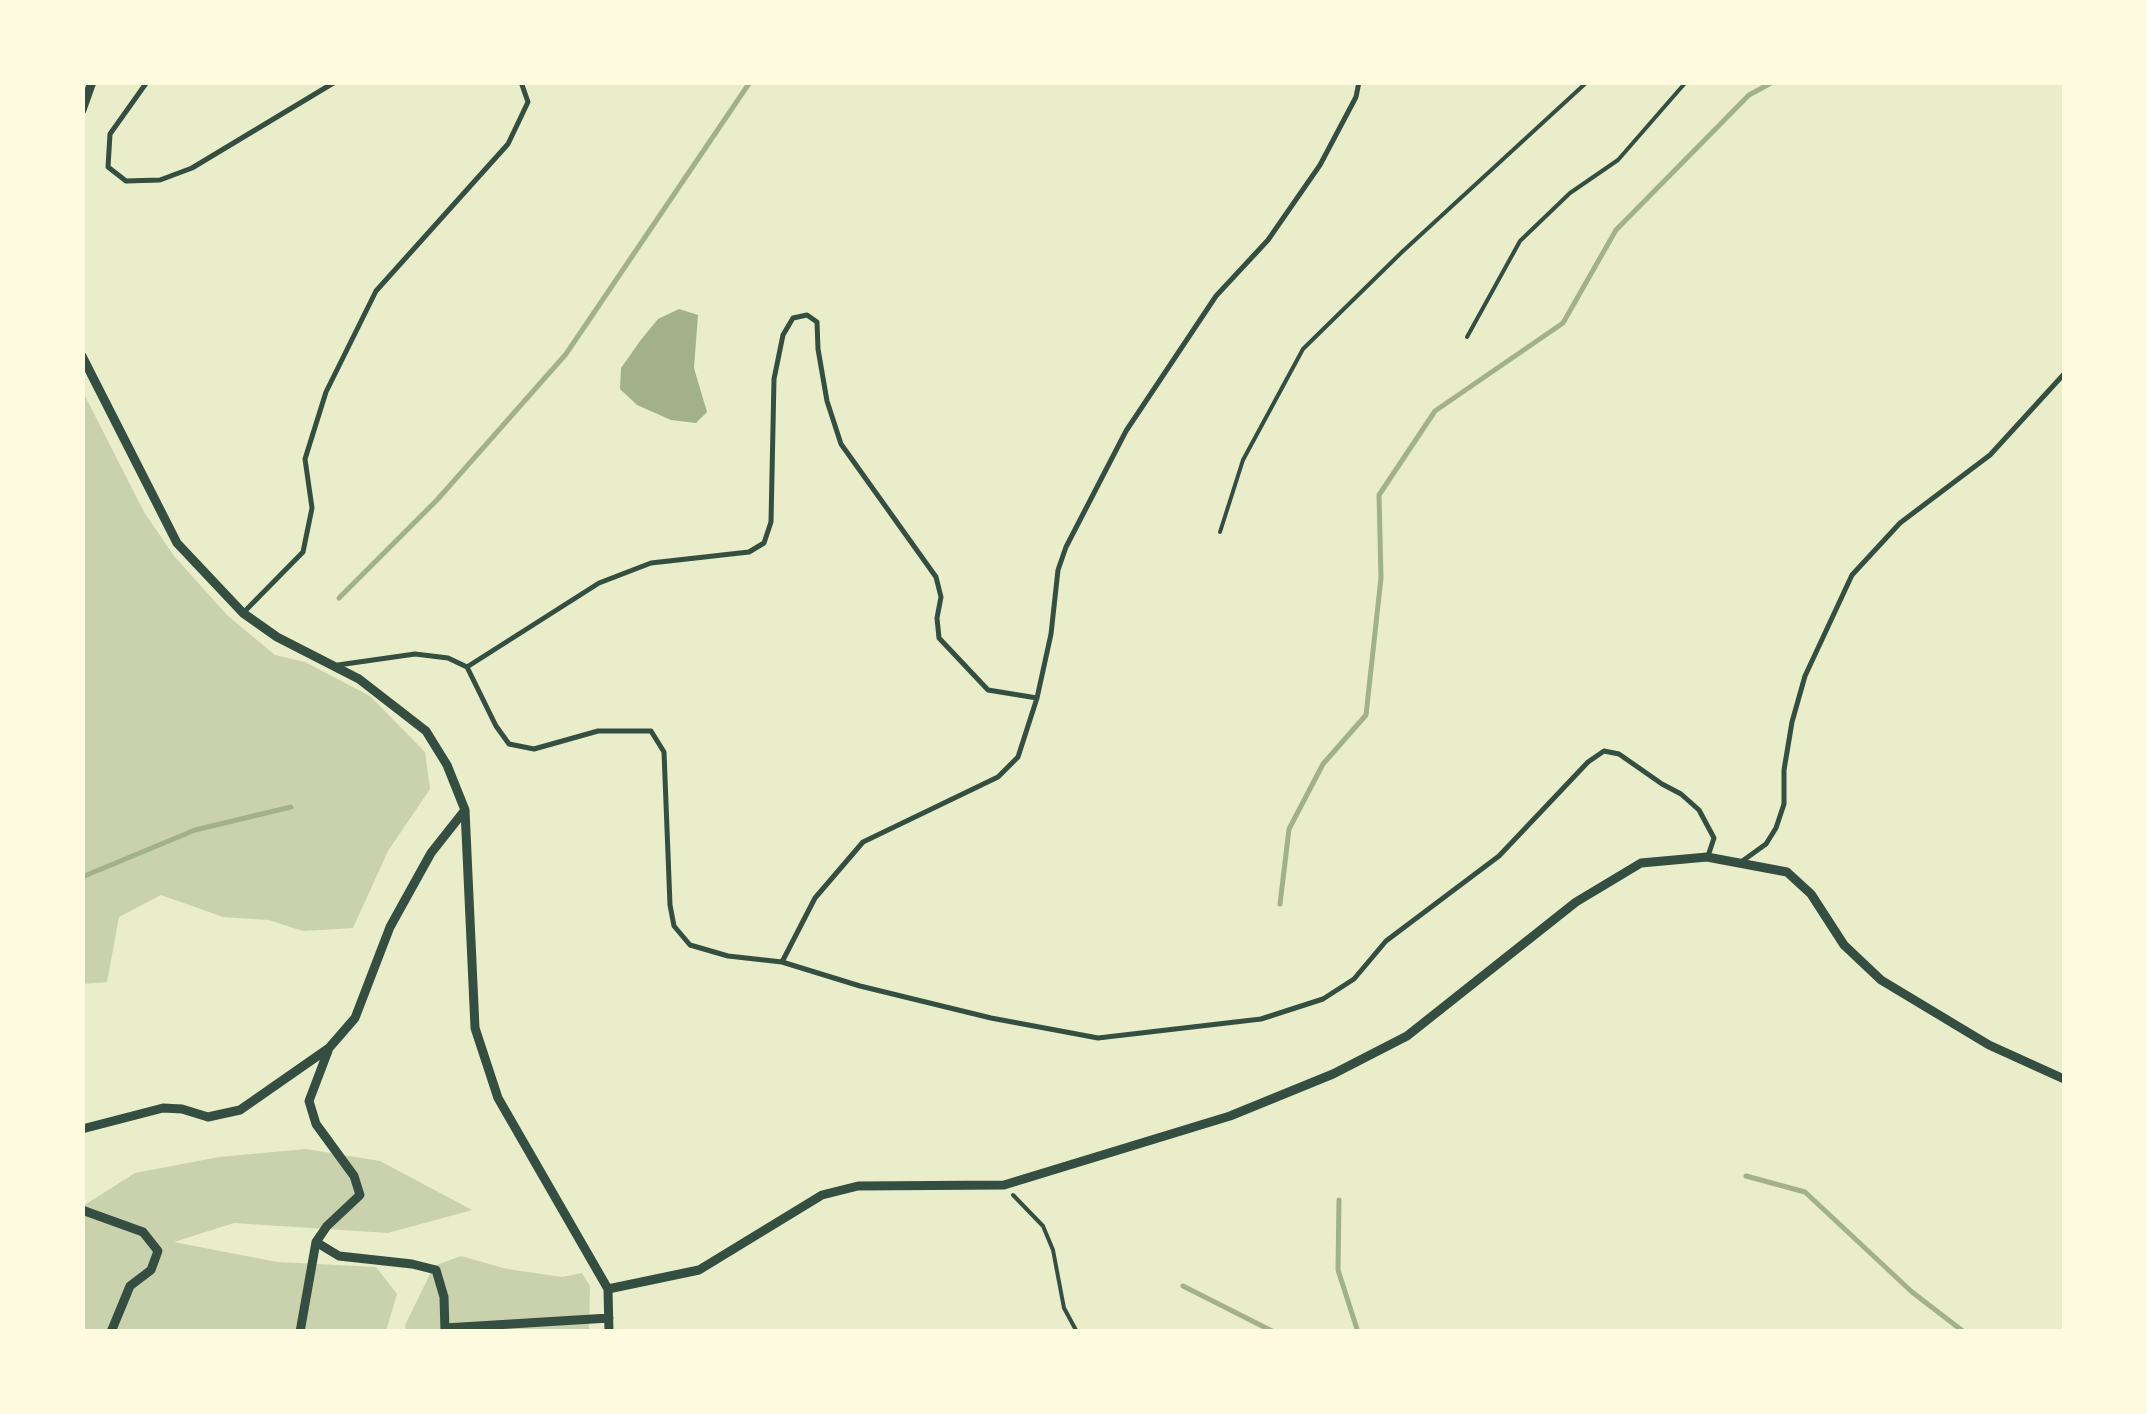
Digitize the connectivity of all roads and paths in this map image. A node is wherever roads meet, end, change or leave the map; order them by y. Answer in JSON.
{"nodes":[{"id":1,"x":92,"y":82,"type":"edge"},
{"id":2,"x":148,"y":82,"type":"edge"},
{"id":3,"x":335,"y":82,"type":"edge"},
{"id":4,"x":521,"y":82,"type":"edge"},
{"id":5,"x":1359,"y":82,"type":"edge"},
{"id":6,"x":1586,"y":82,"type":"edge"},
{"id":7,"x":1686,"y":82,"type":"edge"},
{"id":8,"x":82,"y":110,"type":"edge"},
{"id":9,"x":1468,"y":337,"type":"dead end"},
{"id":10,"x":82,"y":356,"type":"edge"},
{"id":11,"x":2064,"y":374,"type":"edge"},
{"id":12,"x":1220,"y":532,"type":"dead end"},
{"id":13,"x":243,"y":612,"type":"junction"},
{"id":14,"x":335,"y":666,"type":"junction"},
{"id":15,"x":468,"y":667,"type":"junction"},
{"id":16,"x":1037,"y":698,"type":"junction"},
{"id":17,"x":465,"y":810,"type":"junction"},
{"id":18,"x":1707,"y":857,"type":"junction"},
{"id":19,"x":1741,"y":862,"type":"junction"},
{"id":20,"x":782,"y":962,"type":"junction"},
{"id":21,"x":329,"y":1048,"type":"junction"},
{"id":22,"x":2064,"y":1079,"type":"edge"},
{"id":23,"x":82,"y":1129,"type":"edge"},
{"id":24,"x":1004,"y":1185,"type":"junction"},
{"id":25,"x":82,"y":1210,"type":"edge"},
{"id":26,"x":316,"y":1242,"type":"junction"},
{"id":27,"x":608,"y":1288,"type":"junction"},
{"id":28,"x":609,"y":1318,"type":"junction"},
{"id":29,"x":445,"y":1330,"type":"edge"},
{"id":30,"x":111,"y":1332,"type":"edge"},
{"id":31,"x":300,"y":1332,"type":"edge"},
{"id":32,"x":609,"y":1332,"type":"edge"},
{"id":33,"x":1078,"y":1332,"type":"edge"}],
"edges":[{"from":1,"to":8,"type":"street"},
{"from":2,"to":3,"type":"lane"},
{"from":4,"to":13,"type":"lane"},
{"from":5,"to":16,"type":"lane"},
{"from":6,"to":12,"type":"path"},
{"from":7,"to":9,"type":"path"},
{"from":10,"to":13,"type":"street"},
{"from":11,"to":19,"type":"lane"},
{"from":13,"to":14,"type":"street"},
{"from":14,"to":15,"type":"lane"},
{"from":14,"to":17,"type":"street"},
{"from":15,"to":16,"type":"lane"},
{"from":15,"to":20,"type":"lane"},
{"from":16,"to":20,"type":"lane"},
{"from":17,"to":21,"type":"street"},
{"from":17,"to":27,"type":"street"},
{"from":18,"to":19,"type":"street"},
{"from":18,"to":20,"type":"lane"},
{"from":18,"to":24,"type":"street"},
{"from":19,"to":22,"type":"street"},
{"from":21,"to":23,"type":"street"},
{"from":21,"to":26,"type":"street"},
{"from":24,"to":27,"type":"street"},
{"from":24,"to":33,"type":"path"},
{"from":25,"to":30,"type":"street"},
{"from":26,"to":29,"type":"street"},
{"from":26,"to":31,"type":"street"},
{"from":27,"to":28,"type":"street"},
{"from":28,"to":29,"type":"street"},
{"from":28,"to":32,"type":"street"}]}
